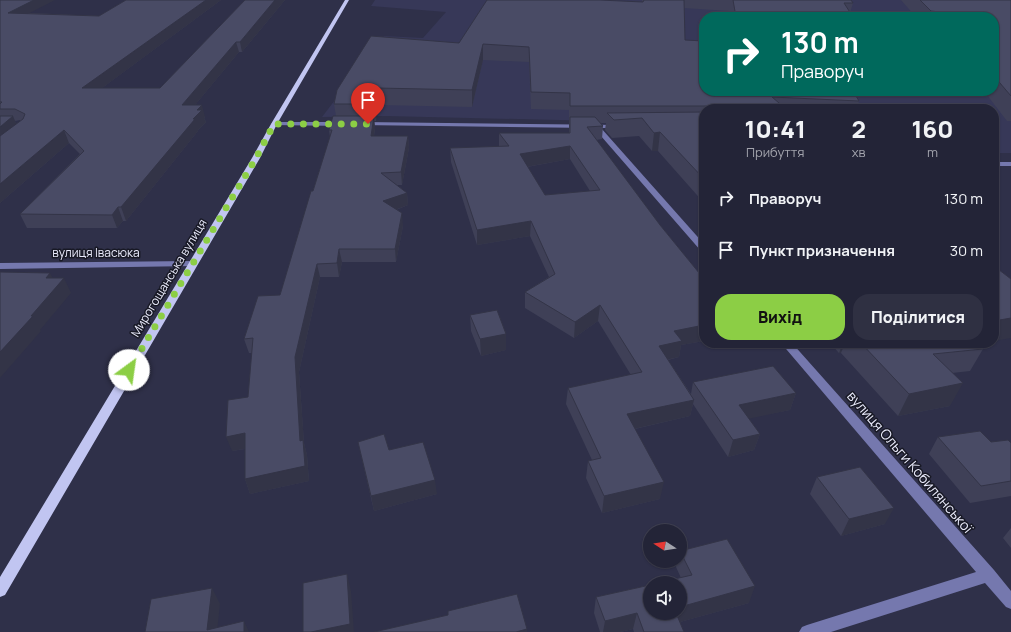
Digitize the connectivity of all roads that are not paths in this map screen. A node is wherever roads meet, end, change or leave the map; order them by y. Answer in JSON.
{"nodes":[{"id":1,"x":347,"y":0,"type":"edge"},
{"id":2,"x":274,"y":124,"type":"junction"},
{"id":3,"x":597,"y":126,"type":"junction"},
{"id":4,"x":628,"y":126,"type":"edge"},
{"id":5,"x":999,"y":164,"type":"edge"},
{"id":6,"x":1011,"y":164,"type":"edge"},
{"id":7,"x":699,"y":243,"type":"edge"},
{"id":8,"x":191,"y":264,"type":"junction"},
{"id":9,"x":0,"y":266,"type":"edge"},
{"id":10,"x":790,"y":348,"type":"edge"},
{"id":11,"x":989,"y":575,"type":"junction"},
{"id":12,"x":0,"y":590,"type":"edge"},
{"id":13,"x":1011,"y":602,"type":"edge"},
{"id":14,"x":807,"y":632,"type":"edge"}],
"edges":[{"from":1,"to":2,"type":"main road","name":"Мирогощанська вулиця"},
{"from":2,"to":3,"type":"street"},
{"from":2,"to":8,"type":"main road","name":"Мирогощанська вулиця"},
{"from":3,"to":4,"type":"street"},
{"from":3,"to":7,"type":"street"},
{"from":5,"to":6,"type":"street"},
{"from":8,"to":9,"type":"street","name":"вулиця Івасюка"},
{"from":8,"to":12,"type":"main road","name":"Мирогощанська вулиця"},
{"from":10,"to":11,"type":"street","name":"вулиця Ольги Кобилянської"},
{"from":11,"to":13,"type":"street","name":"вулиця Ольги Кобилянської"},
{"from":11,"to":14,"type":"street"}]}
